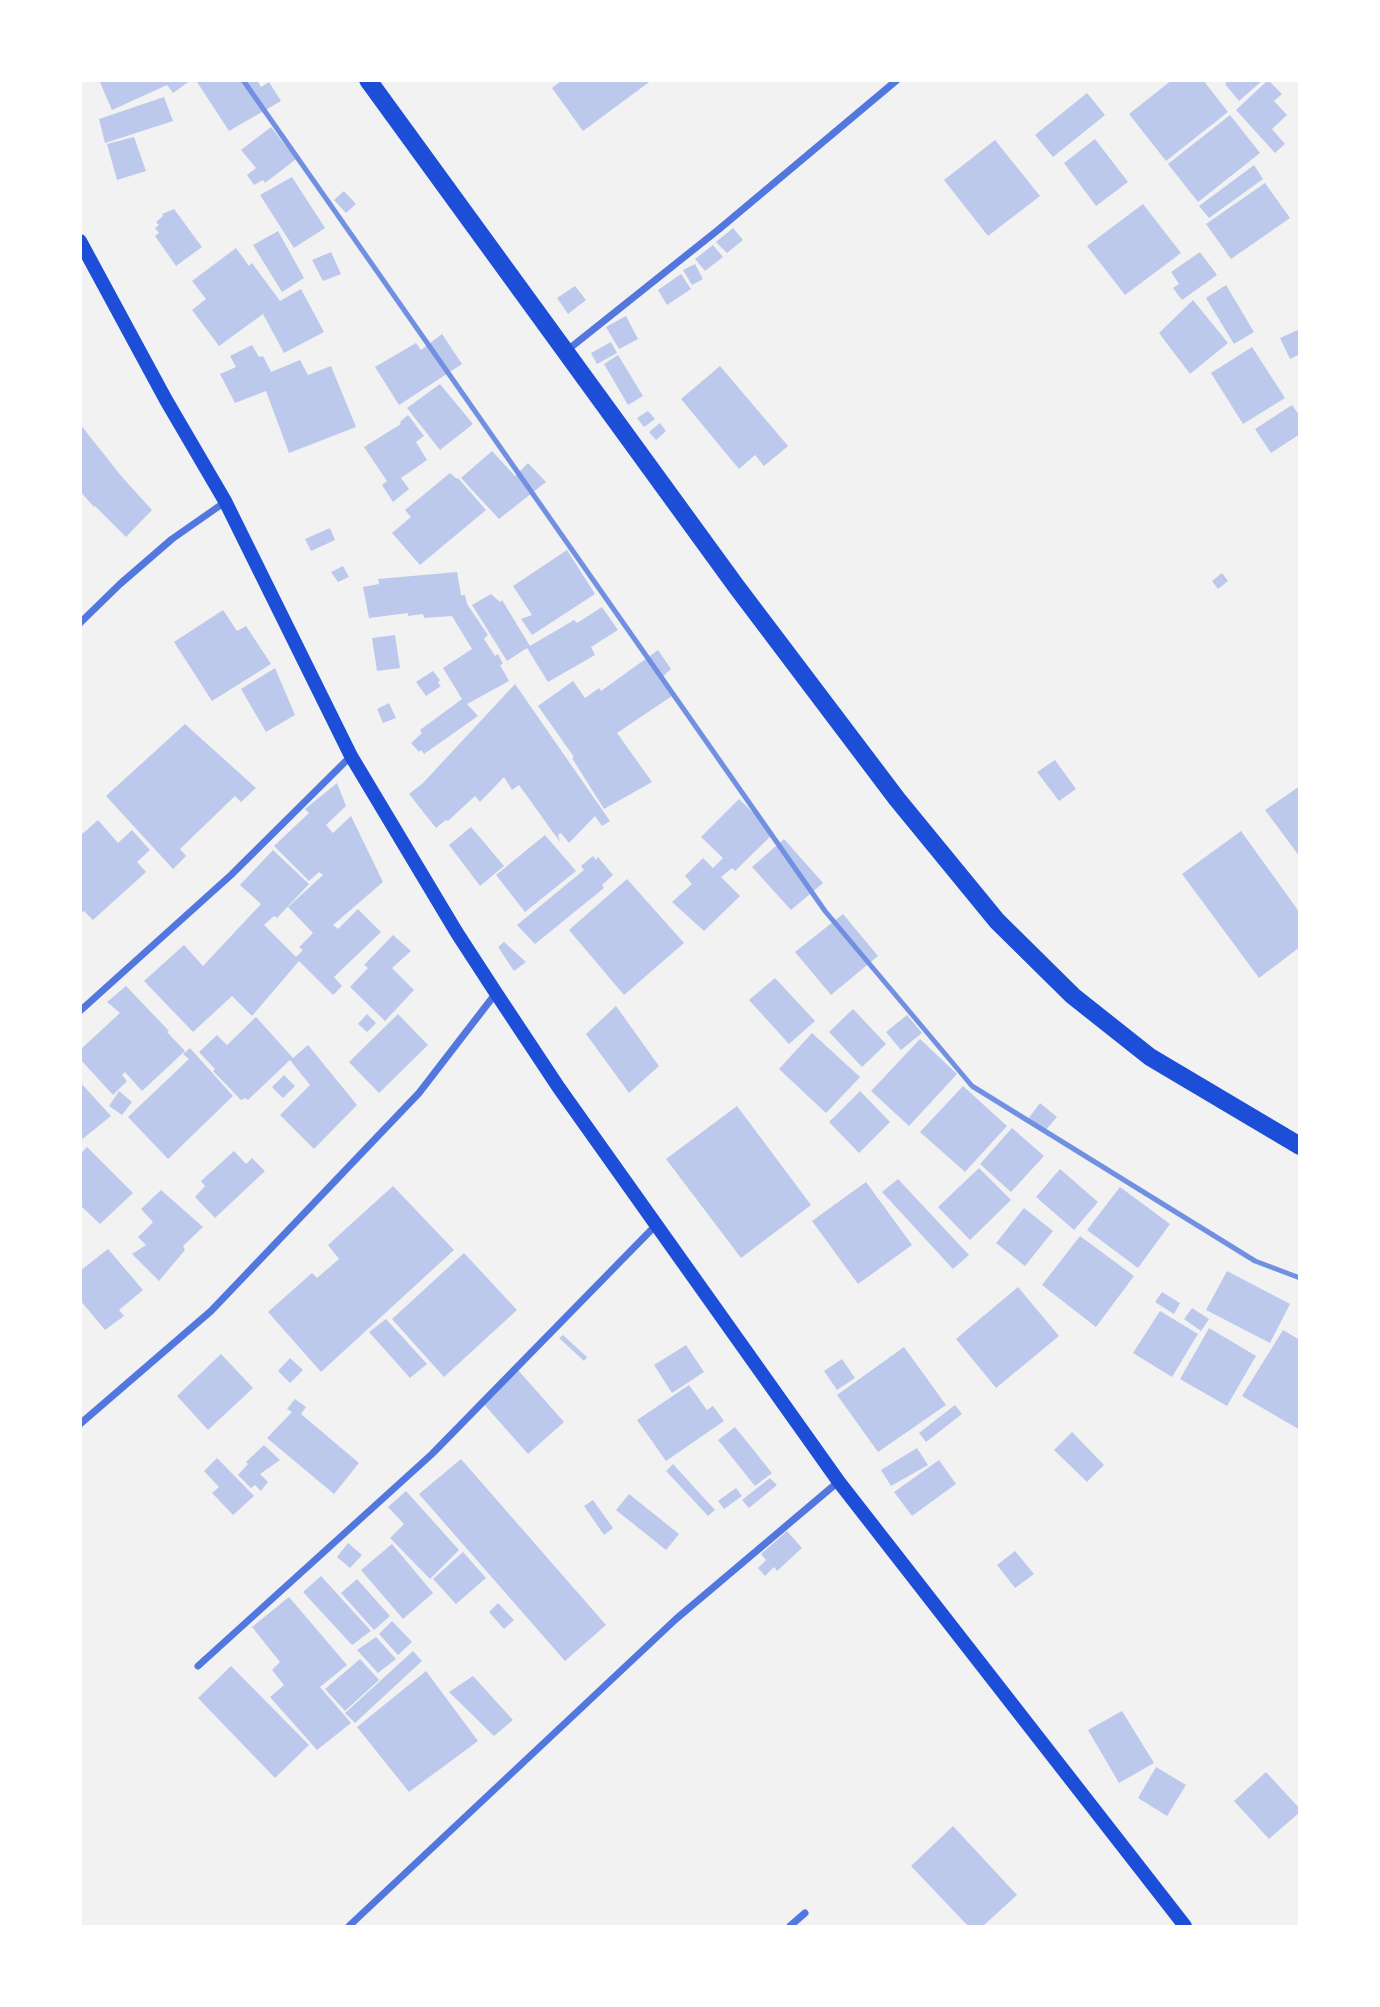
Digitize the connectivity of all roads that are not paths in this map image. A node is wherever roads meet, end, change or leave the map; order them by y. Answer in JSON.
{"nodes":[{"id":1,"x":368,"y":80,"type":"edge"},
{"id":2,"x":897,"y":80,"type":"edge"},
{"id":3,"x":80,"y":241,"type":"edge"},
{"id":4,"x":85,"y":258,"type":"edge"},
{"id":5,"x":564,"y":353,"type":"junction"},
{"id":6,"x":225,"y":501,"type":"junction"},
{"id":7,"x":80,"y":622,"type":"edge"},
{"id":8,"x":351,"y":756,"type":"junction"},
{"id":9,"x":496,"y":993,"type":"junction"},
{"id":10,"x":80,"y":1011,"type":"edge"},
{"id":11,"x":1300,"y":1146,"type":"edge"},
{"id":12,"x":656,"y":1225,"type":"junction"},
{"id":13,"x":80,"y":1424,"type":"edge"},
{"id":14,"x":839,"y":1482,"type":"junction"},
{"id":15,"x":198,"y":1666,"type":"dead end"},
{"id":16,"x":805,"y":1913,"type":"dead end"},
{"id":17,"x":349,"y":1927,"type":"edge"},
{"id":18,"x":790,"y":1927,"type":"edge"},
{"id":19,"x":1185,"y":1927,"type":"edge"}],
"edges":[{"from":1,"to":5,"type":"main road"},
{"from":2,"to":5,"type":"street"},
{"from":3,"to":4,"type":"main road"},
{"from":4,"to":6,"type":"main road"},
{"from":5,"to":11,"type":"main road"},
{"from":6,"to":7,"type":"street"},
{"from":6,"to":8,"type":"main road"},
{"from":8,"to":9,"type":"main road"},
{"from":8,"to":10,"type":"street"},
{"from":9,"to":12,"type":"main road"},
{"from":9,"to":13,"type":"street"},
{"from":12,"to":14,"type":"main road"},
{"from":12,"to":15,"type":"street"},
{"from":14,"to":17,"type":"street"},
{"from":14,"to":19,"type":"main road"},
{"from":16,"to":18,"type":"street"}]}
